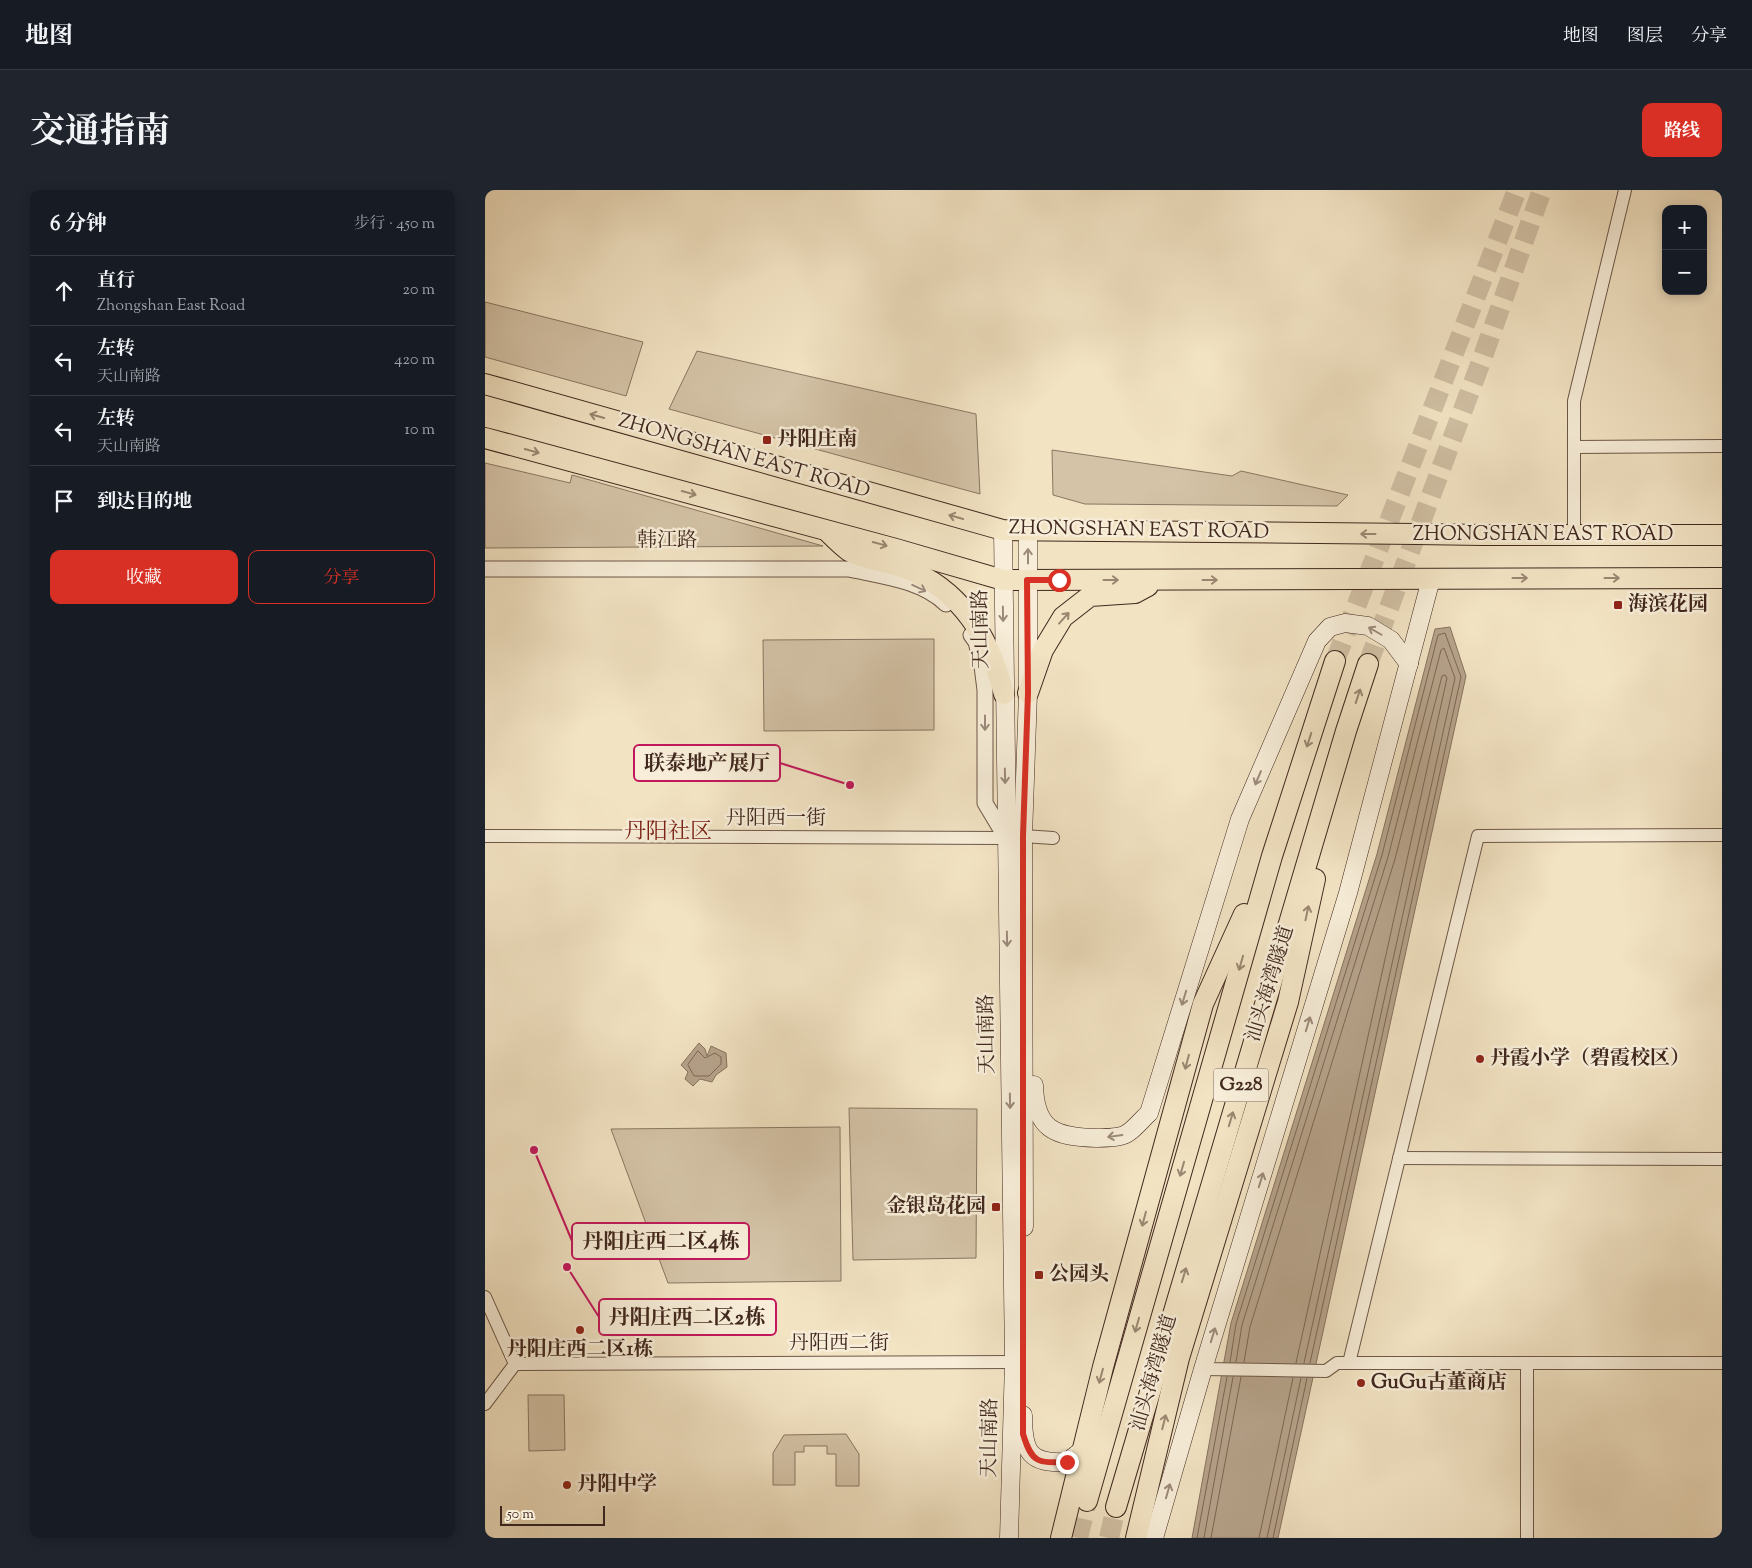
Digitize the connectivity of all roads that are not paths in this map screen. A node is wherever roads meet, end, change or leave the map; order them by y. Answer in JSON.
{"nodes":[{"id":1,"x":1625,"y":190,"type":"edge"},
{"id":2,"x":485,"y":384,"type":"edge"},
{"id":3,"x":485,"y":438,"type":"edge"},
{"id":4,"x":1722,"y":446,"type":"edge"},
{"id":5,"x":1574,"y":447,"type":"junction"},
{"id":6,"x":825,"y":530,"type":"junction"},
{"id":7,"x":1003,"y":530,"type":"junction"},
{"id":8,"x":1028,"y":531,"type":"junction"},
{"id":9,"x":1722,"y":535,"type":"edge"},
{"id":10,"x":1574,"y":536,"type":"junction"},
{"id":11,"x":485,"y":561,"type":"edge"},
{"id":12,"x":849,"y":569,"type":"junction"},
{"id":13,"x":485,"y":570,"type":"edge"},
{"id":14,"x":1722,"y":578,"type":"edge"},
{"id":15,"x":1431,"y":579,"type":"junction"},
{"id":16,"x":1003,"y":580,"type":"junction"},
{"id":17,"x":1027,"y":580,"type":"junction"},
{"id":18,"x":1161,"y":580,"type":"junction"},
{"id":19,"x":1335,"y":661,"type":"tunnel mouth"},
{"id":20,"x":1369,"y":664,"type":"tunnel mouth"},
{"id":21,"x":1409,"y":664,"type":"junction"},
{"id":22,"x":1028,"y":693,"type":"junction"},
{"id":23,"x":1004,"y":694,"type":"junction"},
{"id":24,"x":1346,"y":732,"type":"junction"},
{"id":25,"x":1722,"y":835,"type":"edge"},
{"id":26,"x":485,"y":836,"type":"edge"},
{"id":27,"x":1014,"y":837,"type":"junction"},
{"id":28,"x":1053,"y":838,"type":"dead end"},
{"id":29,"x":1271,"y":856,"type":"junction"},
{"id":30,"x":1023,"y":1002,"type":"junction"},
{"id":31,"x":1399,"y":1158,"type":"junction"},
{"id":32,"x":1722,"y":1159,"type":"edge"},
{"id":33,"x":485,"y":1297,"type":"edge"},
{"id":34,"x":1014,"y":1362,"type":"junction"},
{"id":35,"x":1527,"y":1363,"type":"junction"},
{"id":36,"x":515,"y":1364,"type":"junction"},
{"id":37,"x":1349,"y":1364,"type":"junction"},
{"id":38,"x":1722,"y":1364,"type":"edge"},
{"id":39,"x":1209,"y":1369,"type":"junction"},
{"id":40,"x":485,"y":1404,"type":"edge"},
{"id":41,"x":1081,"y":1451,"type":"junction"},
{"id":42,"x":1087,"y":1501,"type":"tunnel mouth"},
{"id":43,"x":1116,"y":1507,"type":"tunnel mouth"},
{"id":44,"x":1009,"y":1538,"type":"edge"},
{"id":45,"x":1061,"y":1538,"type":"edge"},
{"id":46,"x":1136,"y":1538,"type":"edge"},
{"id":47,"x":1154,"y":1538,"type":"edge"},
{"id":48,"x":1527,"y":1538,"type":"edge"}],
"edges":[{"from":1,"to":5,"type":"street"},
{"from":7,"to":2,"type":"main road","name":"ZHONGSHAN EAST ROAD","one_way":true},
{"from":3,"to":6,"type":"main road","one_way":true},
{"from":4,"to":5,"type":"street"},
{"from":5,"to":10,"type":"street"},
{"from":6,"to":16,"type":"main road","one_way":true},
{"from":6,"to":23,"type":"main road"},
{"from":7,"to":8,"type":"main road","name":"ZHONGSHAN EAST ROAD"},
{"from":7,"to":16,"type":"main road","name":"天山南路"},
{"from":10,"to":8,"type":"main road","name":"ZHONGSHAN EAST ROAD","one_way":true,"bridge":true},
{"from":17,"to":8,"type":"main road","name":"天山南路","one_way":true},
{"from":9,"to":10,"type":"main road","name":"ZHONGSHAN EAST ROAD"},
{"from":11,"to":12,"type":"street","name":"韩江路"},
{"from":12,"to":13,"type":"street"},
{"from":12,"to":27,"type":"street","one_way":true},
{"from":15,"to":14,"type":"main road","one_way":true},
{"from":18,"to":15,"type":"main road","one_way":true},
{"from":15,"to":21,"type":"main road"},
{"from":16,"to":17,"type":"main road"},
{"from":16,"to":23,"type":"main road","name":"天山南路","one_way":true},
{"from":17,"to":18,"type":"main road","one_way":true},
{"from":17,"to":22,"type":"main road","name":"天山南路"},
{"from":22,"to":18,"type":"main road","one_way":true},
{"from":19,"to":29,"type":"main road","name":"汕头海湾隧道","number":"G228","one_way":true},
{"from":24,"to":20,"type":"main road","name":"汕头海湾隧道","number":"G228","one_way":true},
{"from":21,"to":30,"type":"main road","one_way":true},
{"from":39,"to":21,"type":"main road","one_way":true},
{"from":22,"to":27,"type":"main road","name":"天山南路"},
{"from":23,"to":27,"type":"main road","name":"天山南路","one_way":true},
{"from":43,"to":24,"type":"main road","name":"汕头海湾隧道","number":"G228","one_way":true},
{"from":46,"to":24,"type":"main road","one_way":true},
{"from":25,"to":31,"type":"street"},
{"from":26,"to":27,"type":"street","name":"丹阳西一街"},
{"from":27,"to":28,"type":"street","name":"丹阳西一街"},
{"from":27,"to":30,"type":"main road","name":"天山南路"},
{"from":27,"to":34,"type":"main road","name":"天山南路","one_way":true},
{"from":29,"to":41,"type":"main road","one_way":true},
{"from":29,"to":42,"type":"main road","name":"汕头海湾隧道","number":"G228","one_way":true},
{"from":30,"to":41,"type":"main road","name":"天山南路"},
{"from":31,"to":32,"type":"street"},
{"from":31,"to":37,"type":"street"},
{"from":33,"to":36,"type":"street"},
{"from":34,"to":36,"type":"street","name":"丹阳西二街"},
{"from":34,"to":44,"type":"main road","name":"天山南路"},
{"from":35,"to":37,"type":"street"},
{"from":35,"to":38,"type":"street"},
{"from":35,"to":48,"type":"street"},
{"from":36,"to":40,"type":"street"},
{"from":37,"to":39,"type":"street"},
{"from":47,"to":39,"type":"main road","one_way":true},
{"from":41,"to":45,"type":"main road"}]}
